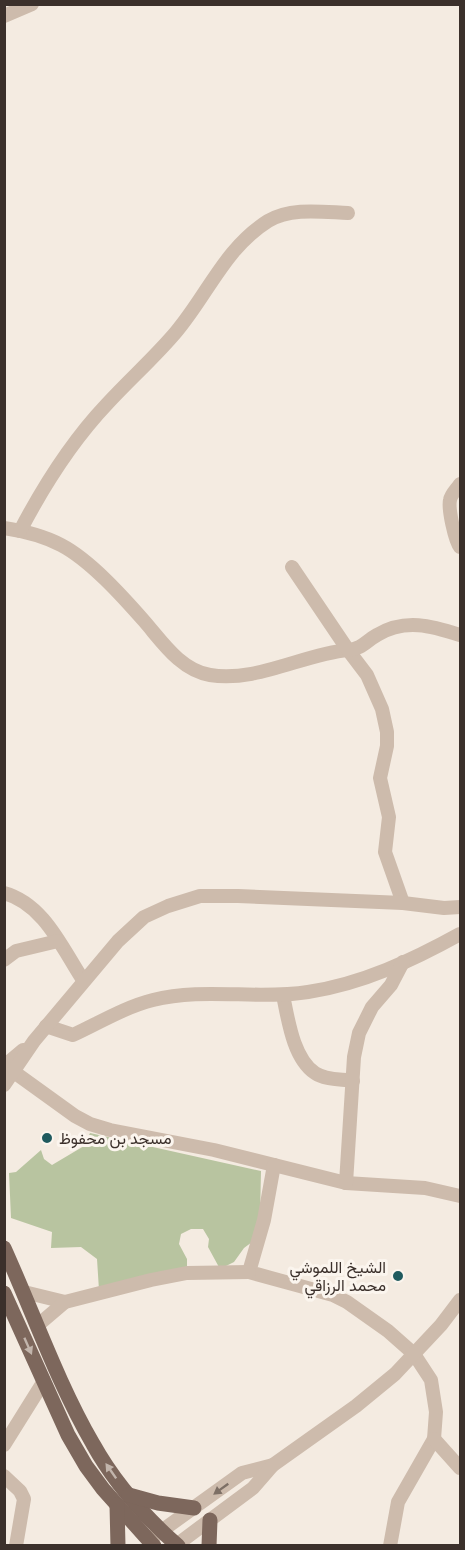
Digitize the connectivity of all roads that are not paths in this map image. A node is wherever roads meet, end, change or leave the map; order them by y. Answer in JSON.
{"nodes":[{"id":1,"x":32,"y":4,"type":"edge"},
{"id":2,"x":4,"y":16,"type":"edge"},
{"id":3,"x":348,"y":213,"type":"dead end"},
{"id":4,"x":460,"y":484,"type":"edge"},
{"id":5,"x":4,"y":528,"type":"edge"},
{"id":6,"x":20,"y":531,"type":"junction"},
{"id":7,"x":460,"y":548,"type":"edge"},
{"id":8,"x":292,"y":567,"type":"dead end"},
{"id":9,"x":460,"y":635,"type":"edge"},
{"id":10,"x":348,"y":650,"type":"junction"},
{"id":11,"x":4,"y":893,"type":"edge"},
{"id":12,"x":403,"y":903,"type":"junction"},
{"id":13,"x":460,"y":908,"type":"edge"},
{"id":14,"x":460,"y":934,"type":"edge"},
{"id":15,"x":58,"y":941,"type":"junction"},
{"id":16,"x":4,"y":960,"type":"edge"},
{"id":17,"x":403,"y":962,"type":"junction"},
{"id":18,"x":83,"y":980,"type":"junction"},
{"id":19,"x":283,"y":994,"type":"junction"},
{"id":20,"x":45,"y":1026,"type":"junction"},
{"id":21,"x":9,"y":1069,"type":"edge"},
{"id":22,"x":353,"y":1081,"type":"junction"},
{"id":23,"x":4,"y":1085,"type":"edge"},
{"id":24,"x":274,"y":1165,"type":"junction"},
{"id":25,"x":346,"y":1183,"type":"junction"},
{"id":26,"x":460,"y":1196,"type":"edge"},
{"id":27,"x":4,"y":1248,"type":"edge"},
{"id":28,"x":249,"y":1272,"type":"junction"},
{"id":29,"x":24,"y":1292,"type":"junction"},
{"id":30,"x":4,"y":1293,"type":"edge"},
{"id":31,"x":65,"y":1302,"type":"junction"},
{"id":32,"x":460,"y":1303,"type":"edge"},
{"id":33,"x":38,"y":1325,"type":"junction"},
{"id":34,"x":414,"y":1354,"type":"junction"},
{"id":35,"x":44,"y":1382,"type":"junction"},
{"id":36,"x":434,"y":1439,"type":"junction"},
{"id":37,"x":4,"y":1445,"type":"edge"},
{"id":38,"x":273,"y":1465,"type":"junction"},
{"id":39,"x":460,"y":1468,"type":"edge"},
{"id":40,"x":4,"y":1476,"type":"edge"},
{"id":41,"x":129,"y":1496,"type":"junction"},
{"id":42,"x":117,"y":1505,"type":"junction"},
{"id":43,"x":194,"y":1508,"type":"junction"},
{"id":44,"x":210,"y":1520,"type":"junction"},
{"id":45,"x":161,"y":1530,"type":"junction"},
{"id":46,"x":149,"y":1544,"type":"edge"},
{"id":47,"x":16,"y":1545,"type":"edge"},
{"id":48,"x":118,"y":1545,"type":"edge"},
{"id":49,"x":176,"y":1545,"type":"edge"},
{"id":50,"x":209,"y":1545,"type":"edge"},
{"id":51,"x":390,"y":1545,"type":"edge"}],
"edges":[{"from":1,"to":2,"type":"street"},
{"from":3,"to":6,"type":"street"},
{"from":4,"to":7,"type":"street"},
{"from":5,"to":6,"type":"street"},
{"from":6,"to":10,"type":"street"},
{"from":8,"to":10,"type":"street"},
{"from":9,"to":10,"type":"street"},
{"from":10,"to":12,"type":"street"},
{"from":11,"to":15,"type":"street"},
{"from":12,"to":13,"type":"street"},
{"from":12,"to":18,"type":"street"},
{"from":14,"to":17,"type":"street"},
{"from":15,"to":16,"type":"street"},
{"from":15,"to":18,"type":"street"},
{"from":17,"to":19,"type":"street"},
{"from":17,"to":22,"type":"street"},
{"from":18,"to":20,"type":"street"},
{"from":19,"to":20,"type":"street"},
{"from":19,"to":22,"type":"street"},
{"from":20,"to":21,"type":"street"},
{"from":21,"to":23,"type":"street"},
{"from":21,"to":24,"type":"street"},
{"from":22,"to":25,"type":"street"},
{"from":24,"to":25,"type":"street"},
{"from":24,"to":28,"type":"street"},
{"from":25,"to":26,"type":"street"},
{"from":27,"to":29,"type":"main road"},
{"from":28,"to":31,"type":"street"},
{"from":28,"to":34,"type":"street"},
{"from":29,"to":31,"type":"street"},
{"from":29,"to":33,"type":"main road"},
{"from":30,"to":35,"type":"main road","one_way":true},
{"from":31,"to":33,"type":"street"},
{"from":32,"to":34,"type":"street"},
{"from":41,"to":33,"type":"main road","one_way":true},
{"from":34,"to":36,"type":"street"},
{"from":34,"to":38,"type":"street"},
{"from":35,"to":37,"type":"street"},
{"from":35,"to":42,"type":"main road"},
{"from":36,"to":39,"type":"street"},
{"from":36,"to":51,"type":"street"},
{"from":38,"to":43,"type":"street","one_way":true},
{"from":38,"to":44,"type":"street"},
{"from":40,"to":47,"type":"street"},
{"from":41,"to":43,"type":"main road"},
{"from":41,"to":45,"type":"main road"},
{"from":42,"to":46,"type":"main road"},
{"from":42,"to":48,"type":"main road"},
{"from":43,"to":45,"type":"street"},
{"from":44,"to":49,"type":"street"},
{"from":44,"to":50,"type":"main road"},
{"from":45,"to":46,"type":"street"},
{"from":45,"to":49,"type":"main road"}]}
